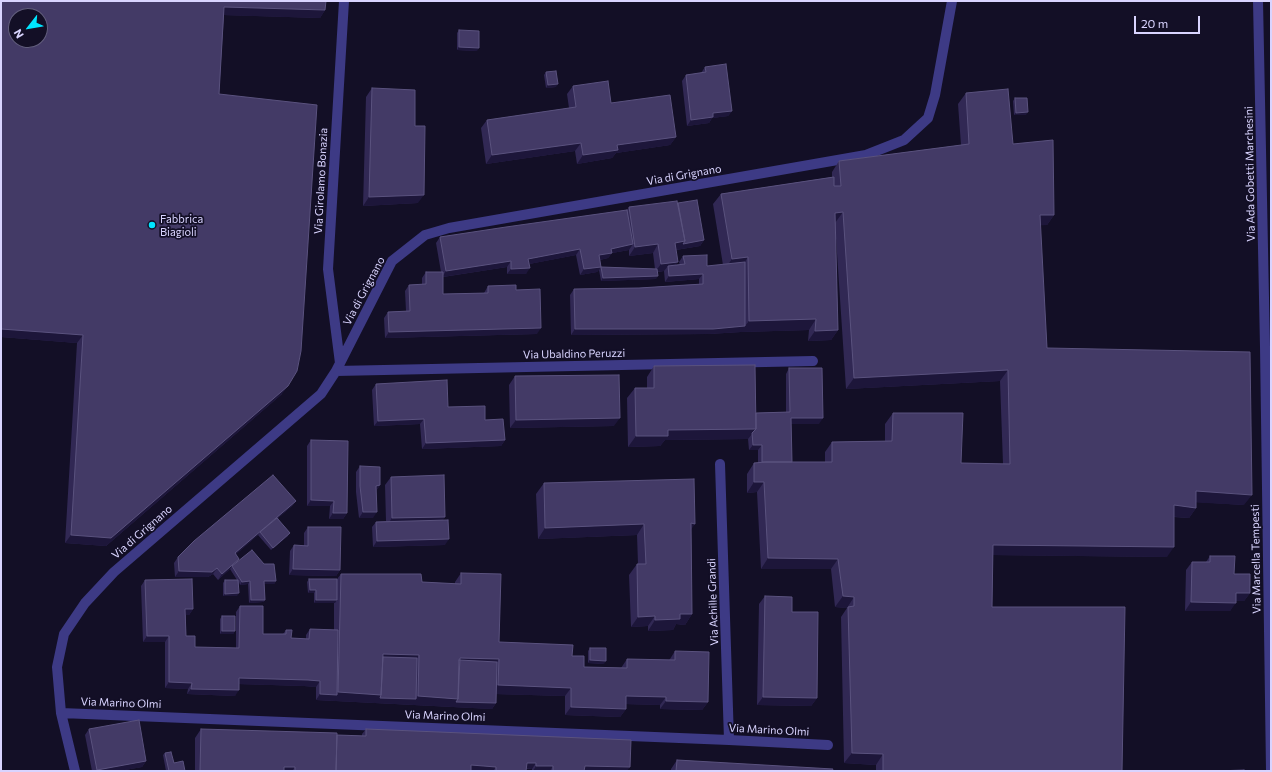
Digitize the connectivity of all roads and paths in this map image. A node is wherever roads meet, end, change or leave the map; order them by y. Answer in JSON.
{"nodes":[{"id":1,"x":344,"y":1,"type":"edge"},
{"id":2,"x":952,"y":1,"type":"edge"},
{"id":3,"x":1258,"y":1,"type":"edge"},
{"id":4,"x":1268,"y":347,"type":"edge"},
{"id":5,"x":813,"y":361,"type":"dead end"},
{"id":6,"x":338,"y":367,"type":"junction"},
{"id":7,"x":720,"y":464,"type":"dead end"},
{"id":8,"x":61,"y":713,"type":"junction"},
{"id":9,"x":729,"y":740,"type":"junction"},
{"id":10,"x":828,"y":746,"type":"dead end"},
{"id":11,"x":1271,"y":759,"type":"edge"},
{"id":12,"x":75,"y":771,"type":"edge"},
{"id":13,"x":1271,"y":771,"type":"edge"}],
"edges":[{"from":1,"to":6,"type":"street","name":"Via Girolamo Bonazia"},
{"from":2,"to":6,"type":"street","name":"Via di Grignano"},
{"from":3,"to":4,"type":"street","name":"Via Ada Gobetti Marchesini"},
{"from":4,"to":11,"type":"street","name":"Via Marcella Tempesti"},
{"from":5,"to":6,"type":"street","name":"Via Ubaldino Peruzzi"},
{"from":6,"to":8,"type":"street","name":"Via di Grignano"},
{"from":7,"to":9,"type":"street","name":"Via Achille Grandi"},
{"from":8,"to":9,"type":"street","name":"Via Marino Olmi"},
{"from":8,"to":12,"type":"street","name":"Via di Grignano"},
{"from":9,"to":10,"type":"street","name":"Via Marino Olmi"},
{"from":11,"to":13,"type":"street","name":"Via Marcella Tempesti"}]}
